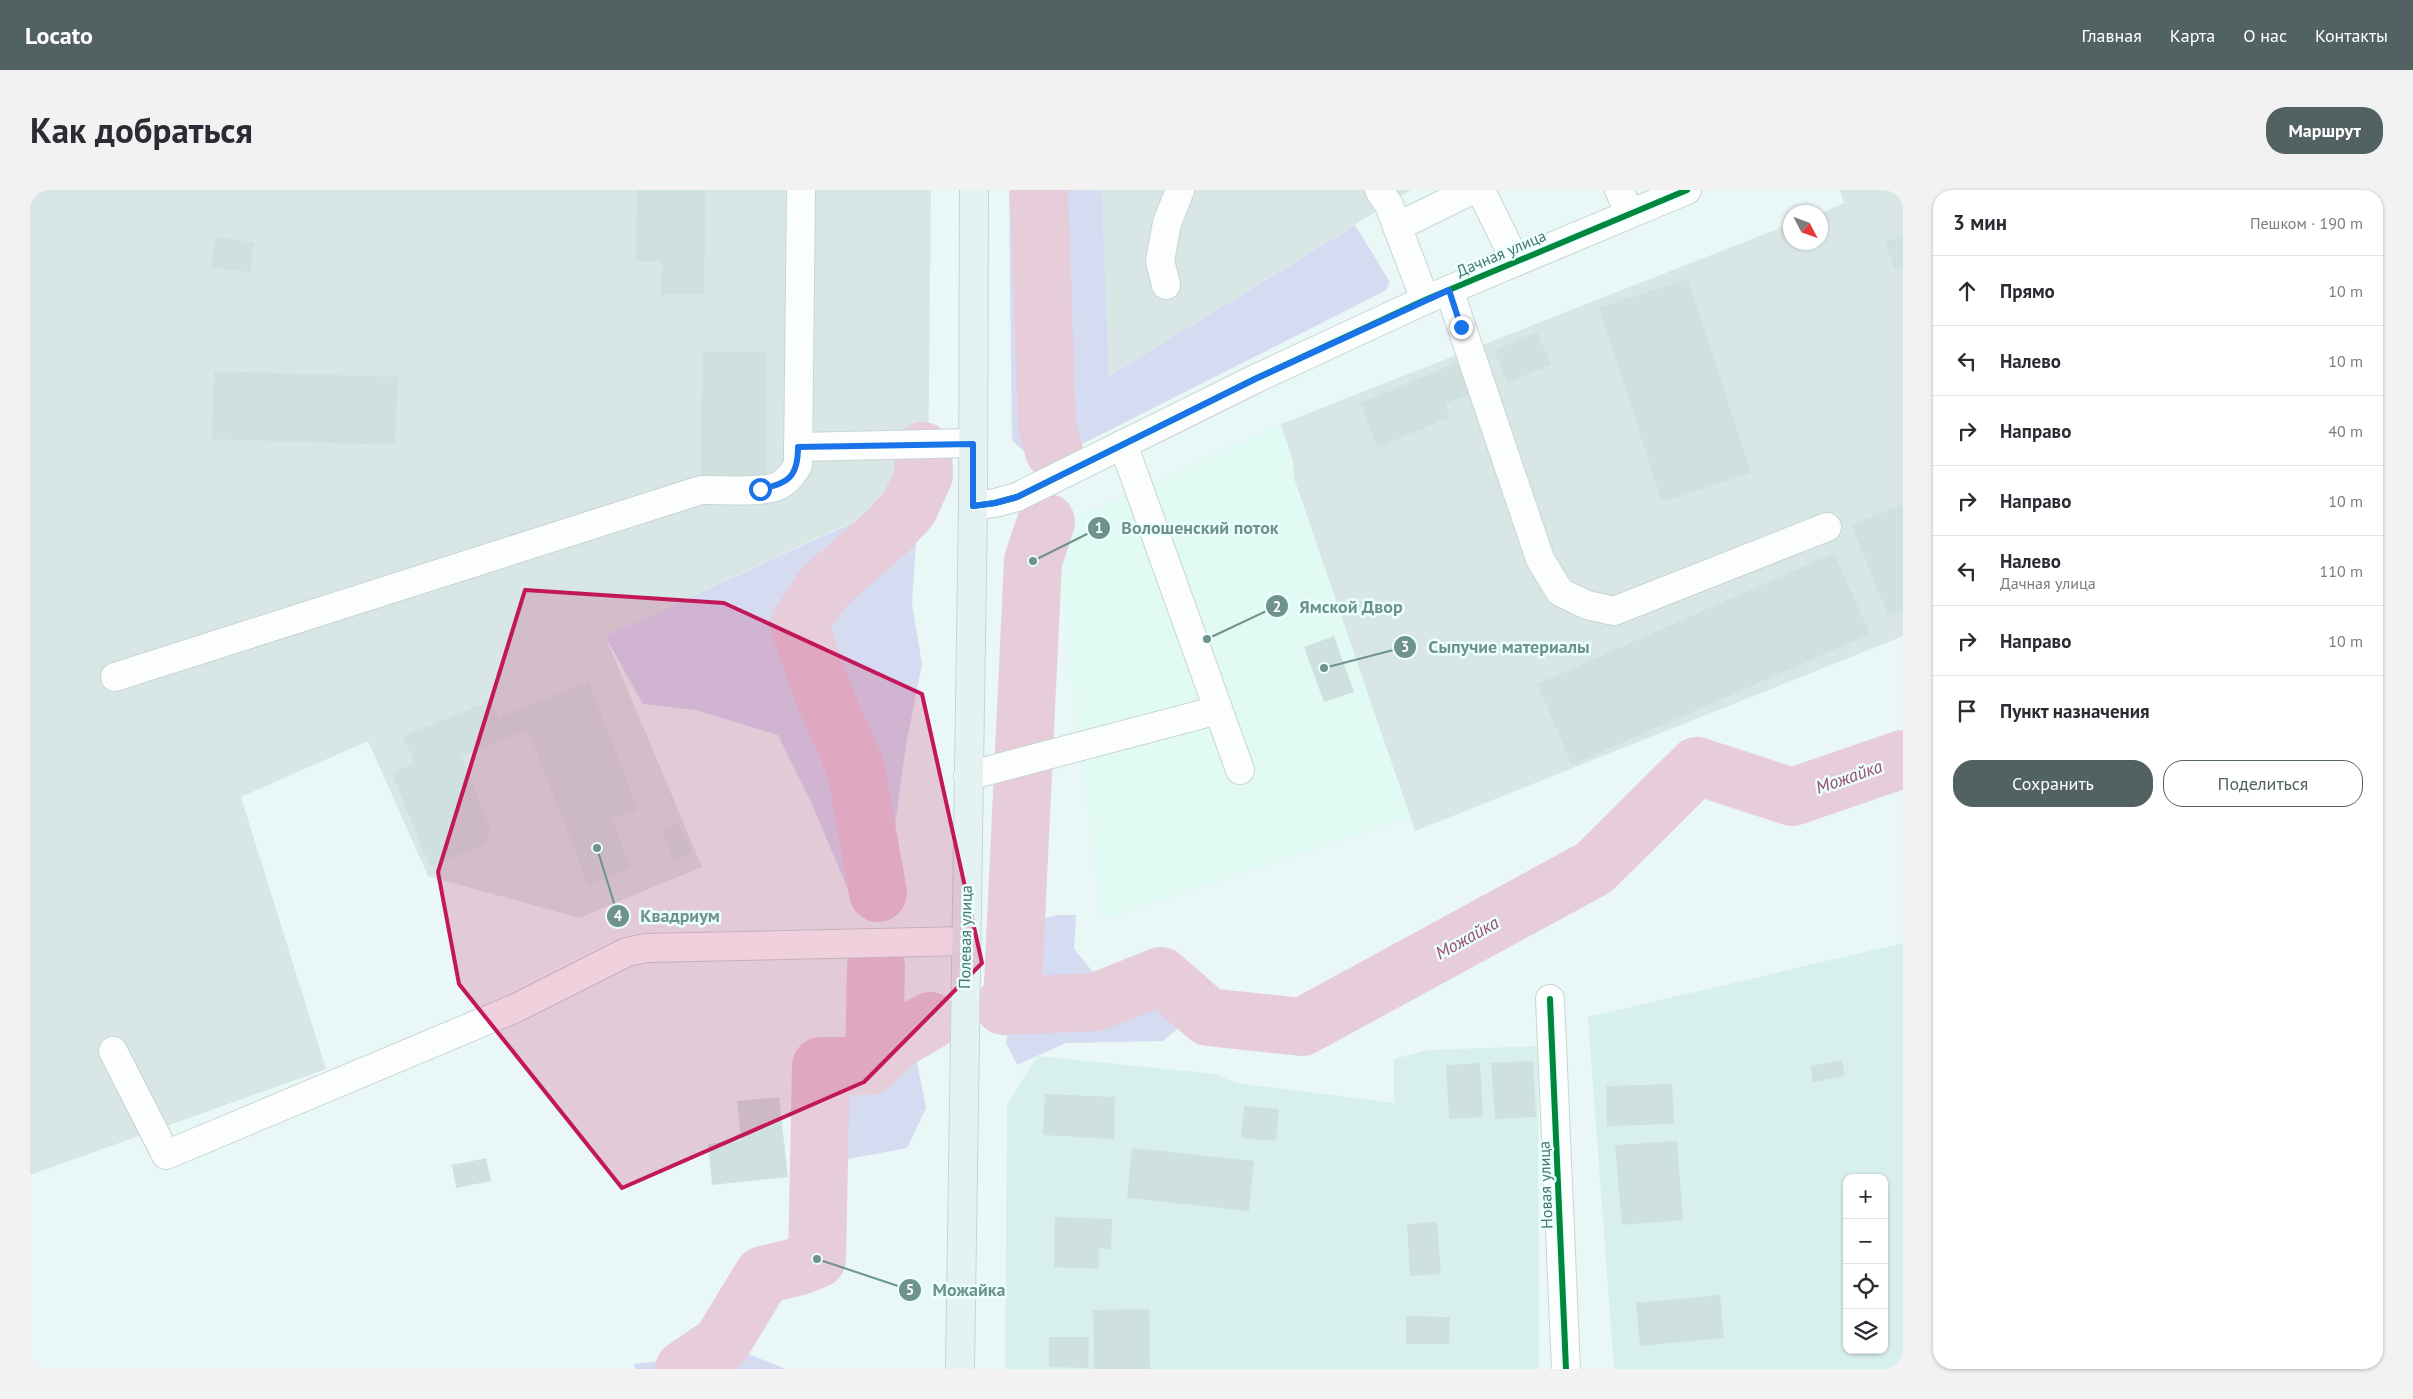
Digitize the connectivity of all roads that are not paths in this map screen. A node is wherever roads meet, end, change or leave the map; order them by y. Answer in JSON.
{"nodes":[{"id":1,"x":801,"y":190,"type":"edge"},
{"id":2,"x":974,"y":190,"type":"edge"},
{"id":3,"x":1180,"y":190,"type":"edge"},
{"id":4,"x":1379,"y":190,"type":"edge"},
{"id":5,"x":1472,"y":190,"type":"edge"},
{"id":6,"x":1477,"y":190,"type":"edge"},
{"id":7,"x":1619,"y":190,"type":"edge"},
{"id":8,"x":1687,"y":190,"type":"edge"},
{"id":9,"x":1630,"y":214,"type":"junction"},
{"id":10,"x":1397,"y":227,"type":"junction"},
{"id":11,"x":1516,"y":262,"type":"junction"},
{"id":12,"x":1166,"y":285,"type":"dead end"},
{"id":13,"x":1449,"y":290,"type":"junction"},
{"id":14,"x":1425,"y":300,"type":"junction"},
{"id":15,"x":973,"y":444,"type":"junction"},
{"id":16,"x":1123,"y":444,"type":"junction"},
{"id":17,"x":798,"y":447,"type":"junction"},
{"id":18,"x":973,"y":506,"type":"junction"},
{"id":19,"x":1827,"y":527,"type":"dead end"},
{"id":20,"x":115,"y":677,"type":"dead end"},
{"id":21,"x":1218,"y":710,"type":"junction"},
{"id":22,"x":1240,"y":770,"type":"dead end"},
{"id":23,"x":968,"y":776,"type":"junction"},
{"id":24,"x":966,"y":942,"type":"junction"},
{"id":25,"x":1550,"y":999,"type":"dead end"},
{"id":26,"x":113,"y":1052,"type":"dead end"},
{"id":27,"x":960,"y":1369,"type":"edge"},
{"id":28,"x":1566,"y":1369,"type":"edge"}],
"edges":[{"from":1,"to":17,"type":"street"},
{"from":2,"to":15,"type":"main road","name":"Полевая улица"},
{"from":3,"to":12,"type":"street"},
{"from":4,"to":10,"type":"street"},
{"from":5,"to":10,"type":"street"},
{"from":6,"to":11,"type":"street"},
{"from":7,"to":9,"type":"street"},
{"from":8,"to":9,"type":"street","name":"Дачная улица"},
{"from":9,"to":11,"type":"street","name":"Дачная улица"},
{"from":10,"to":14,"type":"street"},
{"from":11,"to":13,"type":"street","name":"Дачная улица"},
{"from":13,"to":14,"type":"street","name":"Дачная улица"},
{"from":13,"to":19,"type":"street"},
{"from":14,"to":16,"type":"street","name":"Дачная улица"},
{"from":15,"to":17,"type":"street"},
{"from":15,"to":18,"type":"main road","name":"Полевая улица"},
{"from":16,"to":18,"type":"street","name":"Дачная улица"},
{"from":16,"to":21,"type":"street"},
{"from":17,"to":20,"type":"street"},
{"from":18,"to":23,"type":"main road","name":"Полевая улица"},
{"from":21,"to":22,"type":"street"},
{"from":21,"to":23,"type":"street"},
{"from":23,"to":24,"type":"main road","name":"Полевая улица"},
{"from":24,"to":26,"type":"street"},
{"from":24,"to":27,"type":"main road","name":"Полевая улица"},
{"from":25,"to":28,"type":"street","name":"Новая улица"}]}
